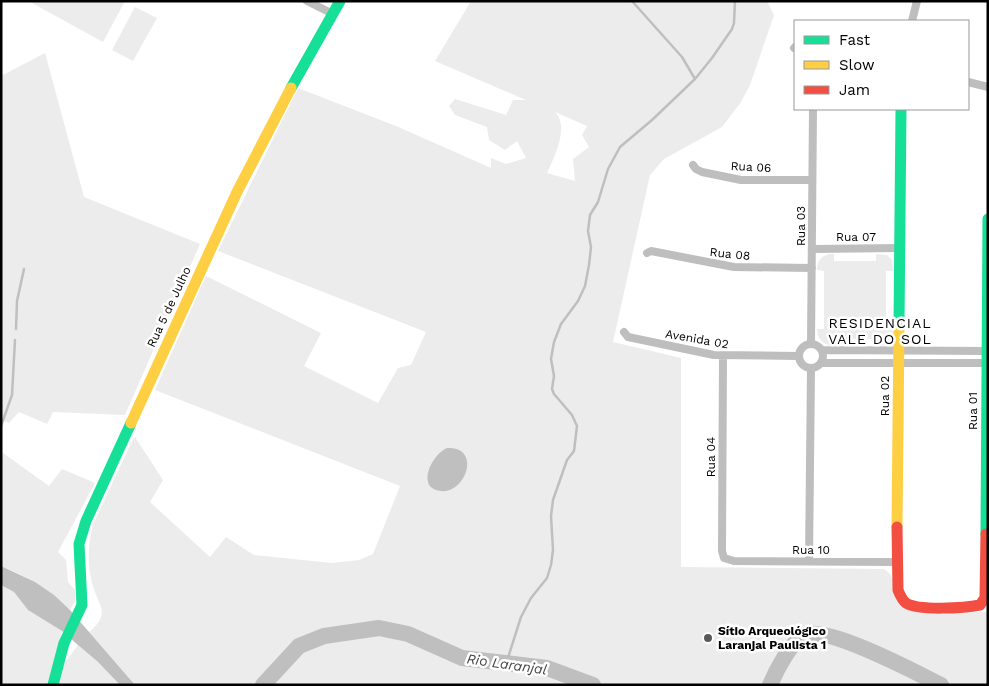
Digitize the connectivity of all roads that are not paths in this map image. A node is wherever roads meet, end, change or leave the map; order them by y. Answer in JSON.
{"nodes":[{"id":1,"x":307,"y":1,"type":"edge"},
{"id":2,"x":340,"y":1,"type":"edge"},
{"id":3,"x":918,"y":1,"type":"edge"},
{"id":4,"x":333,"y":14,"type":"junction"},
{"id":5,"x":912,"y":20,"type":"edge"},
{"id":6,"x":969,"y":82,"type":"edge"},
{"id":7,"x":988,"y":87,"type":"edge"},
{"id":8,"x":813,"y":110,"type":"edge"},
{"id":9,"x":901,"y":110,"type":"edge"},
{"id":10,"x":693,"y":165,"type":"dead end"},
{"id":11,"x":812,"y":180,"type":"junction"},
{"id":12,"x":988,"y":219,"type":"edge"},
{"id":13,"x":900,"y":248,"type":"junction"},
{"id":14,"x":812,"y":249,"type":"junction"},
{"id":15,"x":647,"y":252,"type":"dead end"},
{"id":16,"x":812,"y":268,"type":"junction"},
{"id":17,"x":624,"y":332,"type":"dead end"},
{"id":18,"x":811,"y":344,"type":"junction"},
{"id":19,"x":822,"y":350,"type":"junction"},
{"id":20,"x":899,"y":350,"type":"junction"},
{"id":21,"x":987,"y":351,"type":"edge"},
{"id":22,"x":723,"y":356,"type":"junction"},
{"id":23,"x":799,"y":356,"type":"junction"},
{"id":24,"x":822,"y":362,"type":"junction"},
{"id":25,"x":899,"y":363,"type":"junction"},
{"id":26,"x":987,"y":363,"type":"edge"},
{"id":27,"x":811,"y":368,"type":"junction"},
{"id":28,"x":724,"y":558,"type":"joint"},
{"id":29,"x":809,"y":561,"type":"junction"},
{"id":30,"x":897,"y":562,"type":"junction"},
{"id":31,"x":984,"y":602,"type":"joint"},
{"id":32,"x":53,"y":685,"type":"edge"}],
"edges":[{"from":1,"to":4,"type":"street"},
{"from":2,"to":4,"type":"street","name":"Rua 5 de Julho"},
{"from":3,"to":5,"type":"street"},
{"from":4,"to":32,"type":"street","name":"Rua 5 de Julho"},
{"from":6,"to":7,"type":"street"},
{"from":8,"to":11,"type":"street","name":"Rua 03"},
{"from":9,"to":13,"type":"street","name":"Rua 02"},
{"from":10,"to":11,"type":"street","name":"Rua 06"},
{"from":11,"to":14,"type":"street","name":"Rua 03"},
{"from":12,"to":21,"type":"street","name":"Rua 01"},
{"from":13,"to":14,"type":"street","name":"Rua 07"},
{"from":13,"to":20,"type":"street","name":"Rua 02"},
{"from":14,"to":16,"type":"street","name":"Rua 03"},
{"from":15,"to":16,"type":"street","name":"Rua 08"},
{"from":16,"to":18,"type":"street","name":"Rua 03"},
{"from":17,"to":22,"type":"street","name":"Avenida 02"},
{"from":18,"to":19,"type":"street"},
{"from":18,"to":23,"type":"street"},
{"from":19,"to":20,"type":"street"},
{"from":19,"to":24,"type":"street"},
{"from":20,"to":21,"type":"street"},
{"from":20,"to":25,"type":"street","name":"Rua 02"},
{"from":21,"to":26,"type":"street","name":"Rua 01"},
{"from":22,"to":23,"type":"street","name":"Avenida 02"},
{"from":22,"to":28,"type":"street","name":"Rua 04"},
{"from":23,"to":27,"type":"street"},
{"from":24,"to":25,"type":"street"},
{"from":24,"to":27,"type":"street"},
{"from":25,"to":26,"type":"street"},
{"from":25,"to":30,"type":"street","name":"Rua 02"},
{"from":26,"to":31,"type":"street","name":"Rua 01"},
{"from":27,"to":29,"type":"street"},
{"from":28,"to":29,"type":"street","name":"Rua 10"},
{"from":29,"to":30,"type":"street","name":"Rua 10"},
{"from":30,"to":31,"type":"street","name":"Rua 02"}]}
